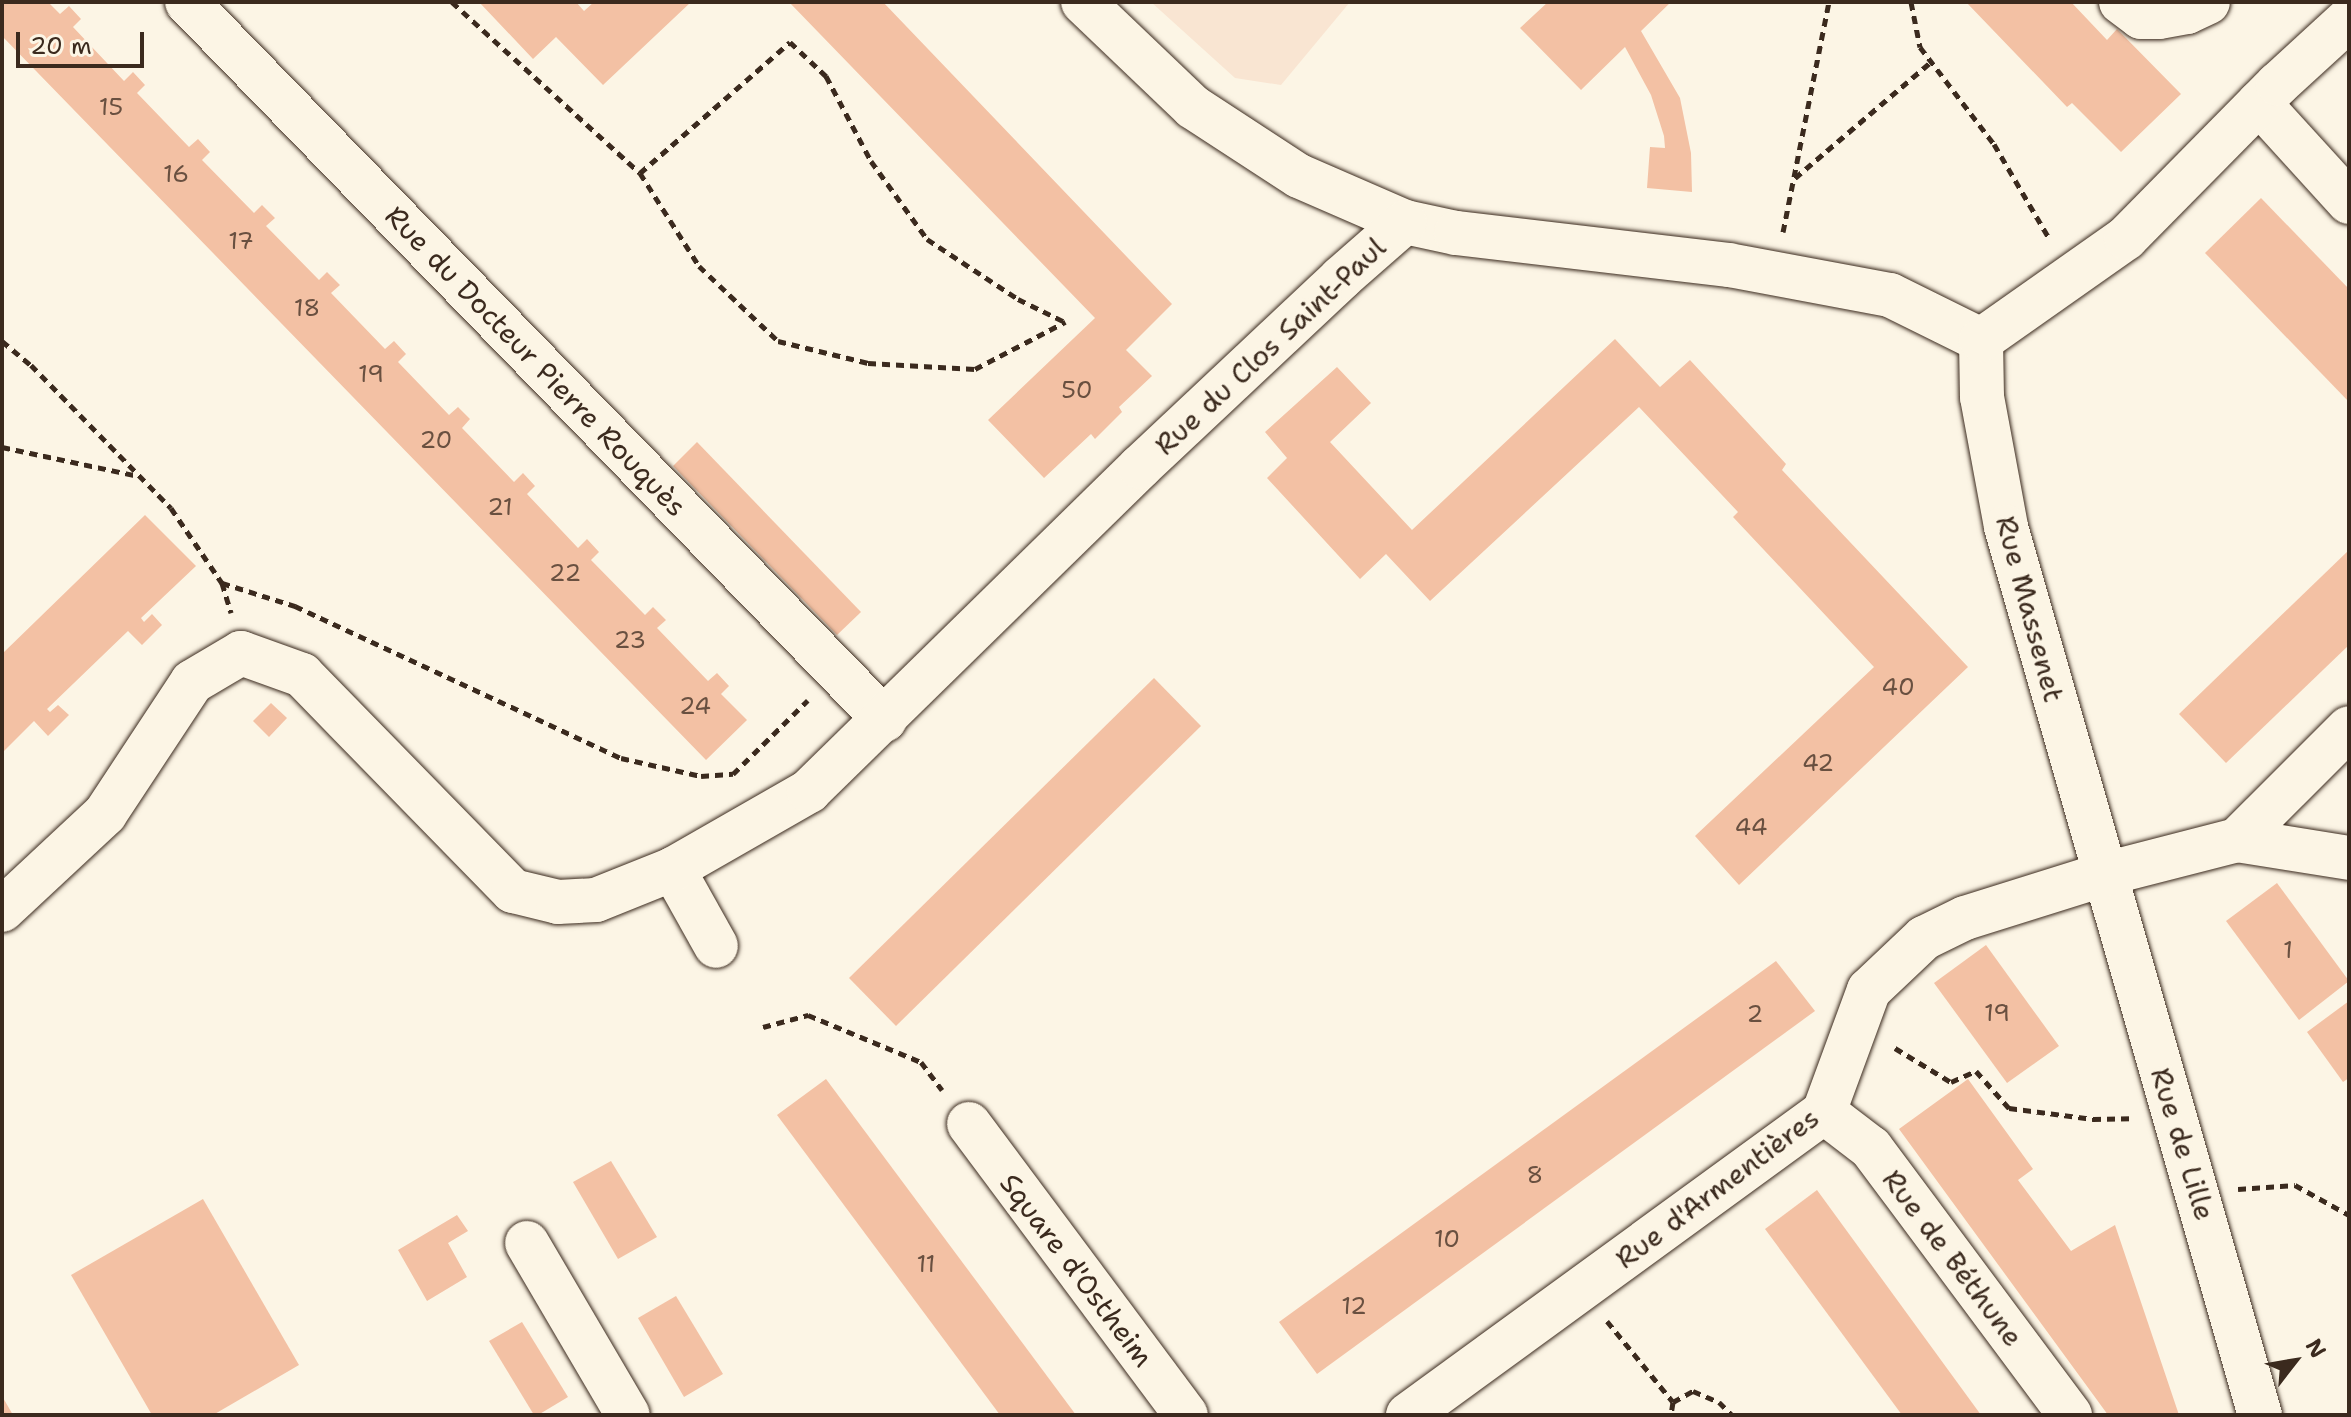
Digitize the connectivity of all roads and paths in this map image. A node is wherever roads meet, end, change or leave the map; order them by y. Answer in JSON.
{"nodes":[{"id":1,"x":187,"y":2,"type":"edge"},
{"id":2,"x":452,"y":2,"type":"edge"},
{"id":3,"x":1083,"y":2,"type":"edge"},
{"id":4,"x":1829,"y":2,"type":"edge"},
{"id":5,"x":1911,"y":2,"type":"edge"},
{"id":6,"x":2121,"y":2,"type":"edge"},
{"id":7,"x":2208,"y":2,"type":"edge"},
{"id":8,"x":2349,"y":19,"type":"edge"},
{"id":9,"x":1931,"y":62,"type":"junction"},
{"id":10,"x":2259,"y":103,"type":"junction"},
{"id":11,"x":640,"y":173,"type":"junction"},
{"id":12,"x":1794,"y":179,"type":"junction"},
{"id":13,"x":2349,"y":202,"type":"edge"},
{"id":14,"x":1405,"y":222,"type":"junction"},
{"id":15,"x":1770,"y":273,"type":"junction"},
{"id":16,"x":2070,"y":275,"type":"junction"},
{"id":17,"x":1981,"y":340,"type":"junction"},
{"id":18,"x":2,"y":341,"type":"edge"},
{"id":19,"x":2,"y":447,"type":"edge"},
{"id":20,"x":141,"y":477,"type":"junction"},
{"id":21,"x":222,"y":583,"type":"junction"},
{"id":22,"x":241,"y":653,"type":"junction"},
{"id":23,"x":837,"y":671,"type":"junction"},
{"id":24,"x":885,"y":720,"type":"junction"},
{"id":25,"x":2349,"y":728,"type":"edge"},
{"id":26,"x":2237,"y":840,"type":"junction"},
{"id":27,"x":2349,"y":858,"type":"edge"},
{"id":28,"x":673,"y":869,"type":"junction"},
{"id":29,"x":2105,"y":874,"type":"junction"},
{"id":30,"x":2,"y":910,"type":"edge"},
{"id":31,"x":716,"y":946,"type":"dead end"},
{"id":32,"x":1856,"y":1025,"type":"junction"},
{"id":33,"x":763,"y":1027,"type":"dead end"},
{"id":34,"x":1824,"y":1112,"type":"junction"},
{"id":35,"x":2174,"y":1116,"type":"junction"},
{"id":36,"x":969,"y":1124,"type":"joint"},
{"id":37,"x":2200,"y":1200,"type":"junction"},
{"id":38,"x":2349,"y":1215,"type":"edge"},
{"id":39,"x":527,"y":1243,"type":"dead end"},
{"id":40,"x":1581,"y":1289,"type":"junction"},
{"id":41,"x":1673,"y":1402,"type":"junction"},
{"id":42,"x":628,"y":1415,"type":"edge"},
{"id":43,"x":1186,"y":1415,"type":"edge"},
{"id":44,"x":1408,"y":1415,"type":"edge"},
{"id":45,"x":1671,"y":1415,"type":"edge"},
{"id":46,"x":1732,"y":1415,"type":"edge"},
{"id":47,"x":2070,"y":1415,"type":"edge"},
{"id":48,"x":2260,"y":1415,"type":"edge"}],
"edges":[{"from":1,"to":23,"type":"street","name":"Rue du Docteur Pierre Rouquès"},
{"from":2,"to":11,"type":"path"},
{"from":3,"to":14,"type":"street"},
{"from":4,"to":12,"type":"path"},
{"from":5,"to":9,"type":"path"},
{"from":6,"to":7,"type":"street"},
{"from":8,"to":10,"type":"street"},
{"from":9,"to":12,"type":"path"},
{"from":9,"to":16,"type":"path"},
{"from":10,"to":13,"type":"street"},
{"from":10,"to":16,"type":"street"},
{"from":11,"to":11,"type":"path"},
{"from":12,"to":15,"type":"path"},
{"from":14,"to":15,"type":"street","name":"Rue du Clos Saint-Paul"},
{"from":14,"to":24,"type":"street","name":"Rue du Clos Saint-Paul"},
{"from":15,"to":17,"type":"street","name":"Rue du Clos Saint-Paul"},
{"from":16,"to":17,"type":"street"},
{"from":17,"to":29,"type":"street","name":"Rue Massenet"},
{"from":18,"to":20,"type":"path"},
{"from":19,"to":20,"type":"path"},
{"from":20,"to":21,"type":"path"},
{"from":21,"to":22,"type":"path"},
{"from":21,"to":23,"type":"path"},
{"from":22,"to":28,"type":"street","name":"Rue du Clos Saint-Paul"},
{"from":22,"to":30,"type":"street"},
{"from":23,"to":24,"type":"street","name":"Rue du Docteur Pierre Rouquès"},
{"from":24,"to":28,"type":"street","name":"Rue du Clos Saint-Paul"},
{"from":25,"to":26,"type":"street"},
{"from":26,"to":27,"type":"street"},
{"from":26,"to":29,"type":"street","name":"Rue d'Armentières"},
{"from":28,"to":31,"type":"street"},
{"from":29,"to":32,"type":"street","name":"Rue d'Armentières"},
{"from":29,"to":35,"type":"street","name":"Rue de Lille"},
{"from":32,"to":34,"type":"street","name":"Rue d'Armentières"},
{"from":32,"to":35,"type":"path"},
{"from":33,"to":36,"type":"path"},
{"from":34,"to":40,"type":"street","name":"Rue d'Armentières"},
{"from":34,"to":47,"type":"street","name":"Rue de Béthune"},
{"from":35,"to":37,"type":"street","name":"Rue de Lille"},
{"from":36,"to":43,"type":"street","name":"Square d'Ostheim"},
{"from":37,"to":38,"type":"path"},
{"from":37,"to":48,"type":"street","name":"Rue de Lille"},
{"from":39,"to":42,"type":"street"},
{"from":40,"to":41,"type":"path"},
{"from":40,"to":44,"type":"street","name":"Rue d'Armentières"},
{"from":41,"to":45,"type":"path"},
{"from":41,"to":46,"type":"path"}]}
